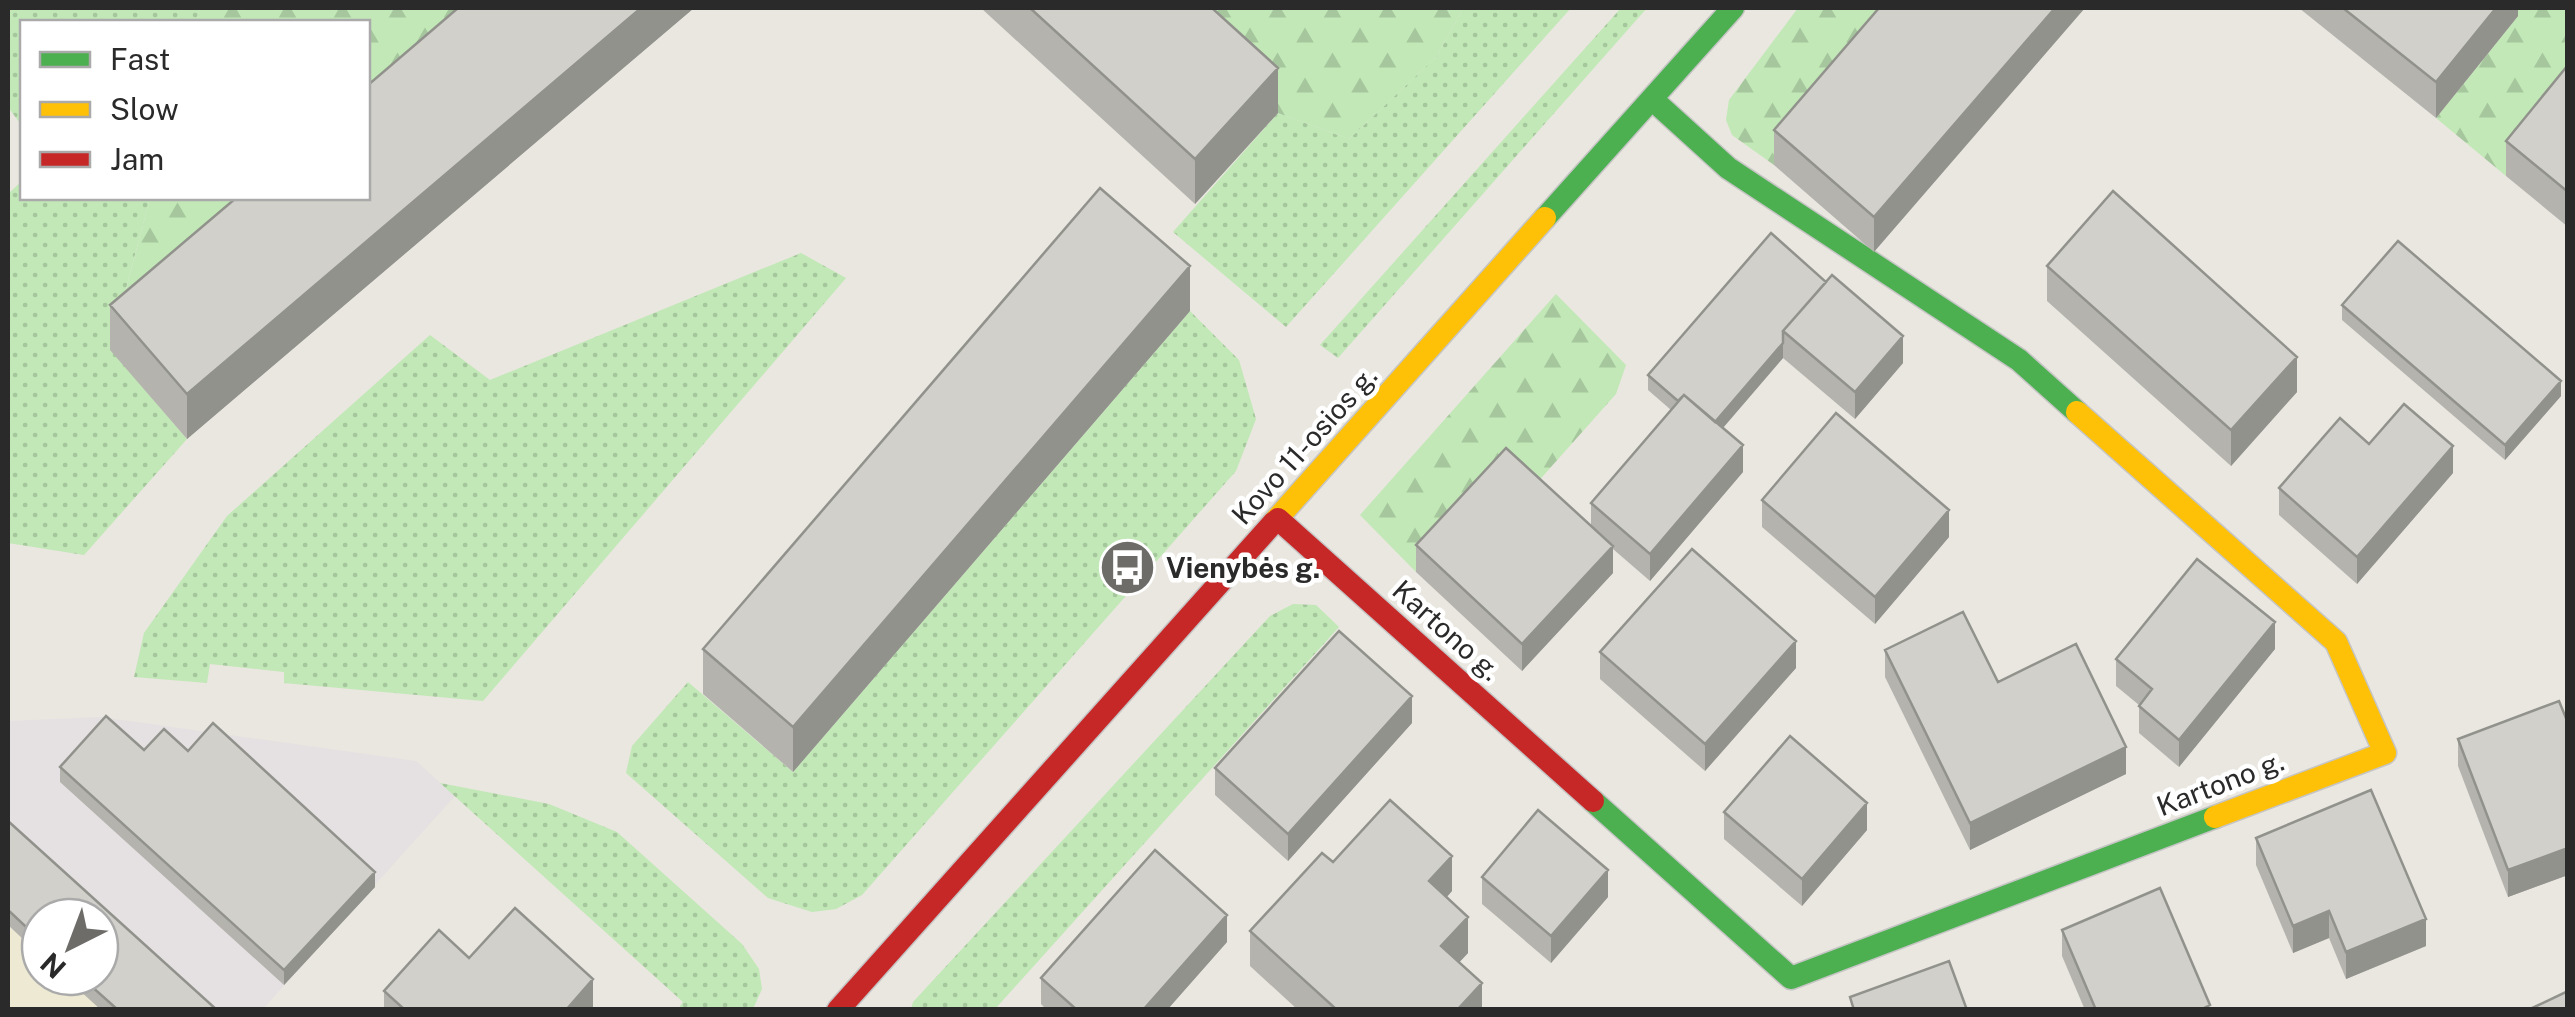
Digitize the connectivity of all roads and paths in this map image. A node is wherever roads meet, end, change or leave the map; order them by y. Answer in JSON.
{"nodes":[{"id":1,"x":1733,"y":8,"type":"edge"},
{"id":2,"x":1653,"y":100,"type":"junction"},
{"id":3,"x":1278,"y":518,"type":"junction"},
{"id":4,"x":838,"y":1010,"type":"edge"}],
"edges":[{"from":1,"to":2,"type":"street","name":"Kovo 11-osios g."},
{"from":2,"to":3,"type":"street","name":"Kovo 11-osios g."},
{"from":2,"to":3,"type":"street","name":"Kartono g."},
{"from":3,"to":4,"type":"street","name":"Kovo 11-osios g."}]}
